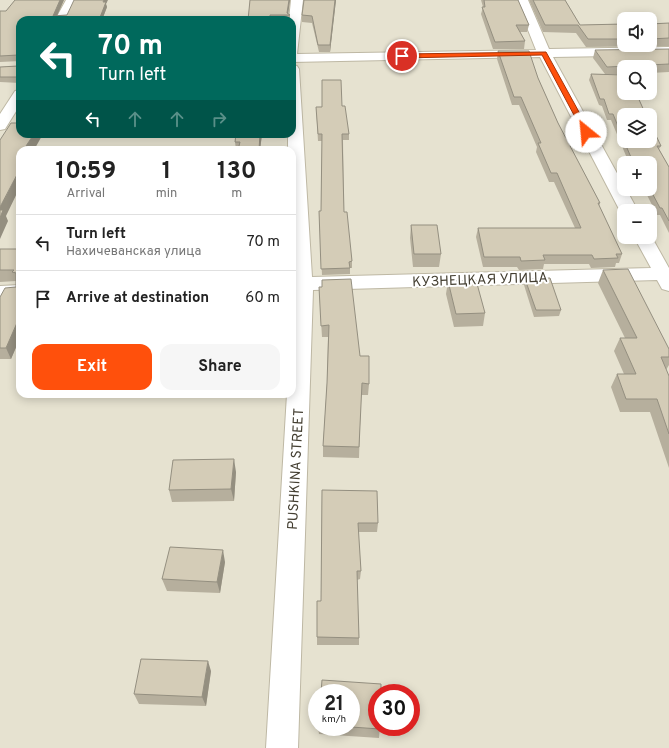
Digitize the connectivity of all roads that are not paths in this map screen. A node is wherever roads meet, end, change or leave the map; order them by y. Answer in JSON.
{"nodes":[{"id":1,"x":72,"y":0,"type":"edge"},
{"id":2,"x":297,"y":0,"type":"edge"},
{"id":3,"x":522,"y":0,"type":"edge"},
{"id":4,"x":63,"y":16,"type":"edge"},
{"id":5,"x":295,"y":16,"type":"edge"},
{"id":6,"x":669,"y":51,"type":"edge"},
{"id":7,"x":544,"y":53,"type":"junction"},
{"id":8,"x":296,"y":58,"type":"edge"},
{"id":9,"x":16,"y":100,"type":"edge"},
{"id":10,"x":0,"y":126,"type":"edge"},
{"id":11,"x":625,"y":204,"type":"edge"},
{"id":12,"x":296,"y":212,"type":"edge"},
{"id":13,"x":647,"y":244,"type":"edge"},
{"id":14,"x":667,"y":278,"type":"edge"},
{"id":15,"x":298,"y":284,"type":"edge"},
{"id":16,"x":16,"y":291,"type":"edge"},
{"id":17,"x":0,"y":292,"type":"edge"},
{"id":18,"x":296,"y":342,"type":"edge"},
{"id":19,"x":294,"y":398,"type":"edge"},
{"id":20,"x":282,"y":748,"type":"edge"}],
"edges":[{"from":1,"to":4,"type":"street"},
{"from":2,"to":5,"type":"street"},
{"from":3,"to":7,"type":"street"},
{"from":6,"to":7,"type":"street"},
{"from":7,"to":8,"type":"street"},
{"from":7,"to":11,"type":"street"},
{"from":9,"to":10,"type":"street"},
{"from":12,"to":15,"type":"street","name":"PUSHKINA STREET"},
{"from":13,"to":14,"type":"street"},
{"from":14,"to":15,"type":"street","name":"КУЗНЕЦКАЯ УЛИЦА"},
{"from":15,"to":18,"type":"street","name":"PUSHKINA STREET"},
{"from":16,"to":17,"type":"street"},
{"from":19,"to":20,"type":"street","name":"PUSHKINA STREET"}]}
